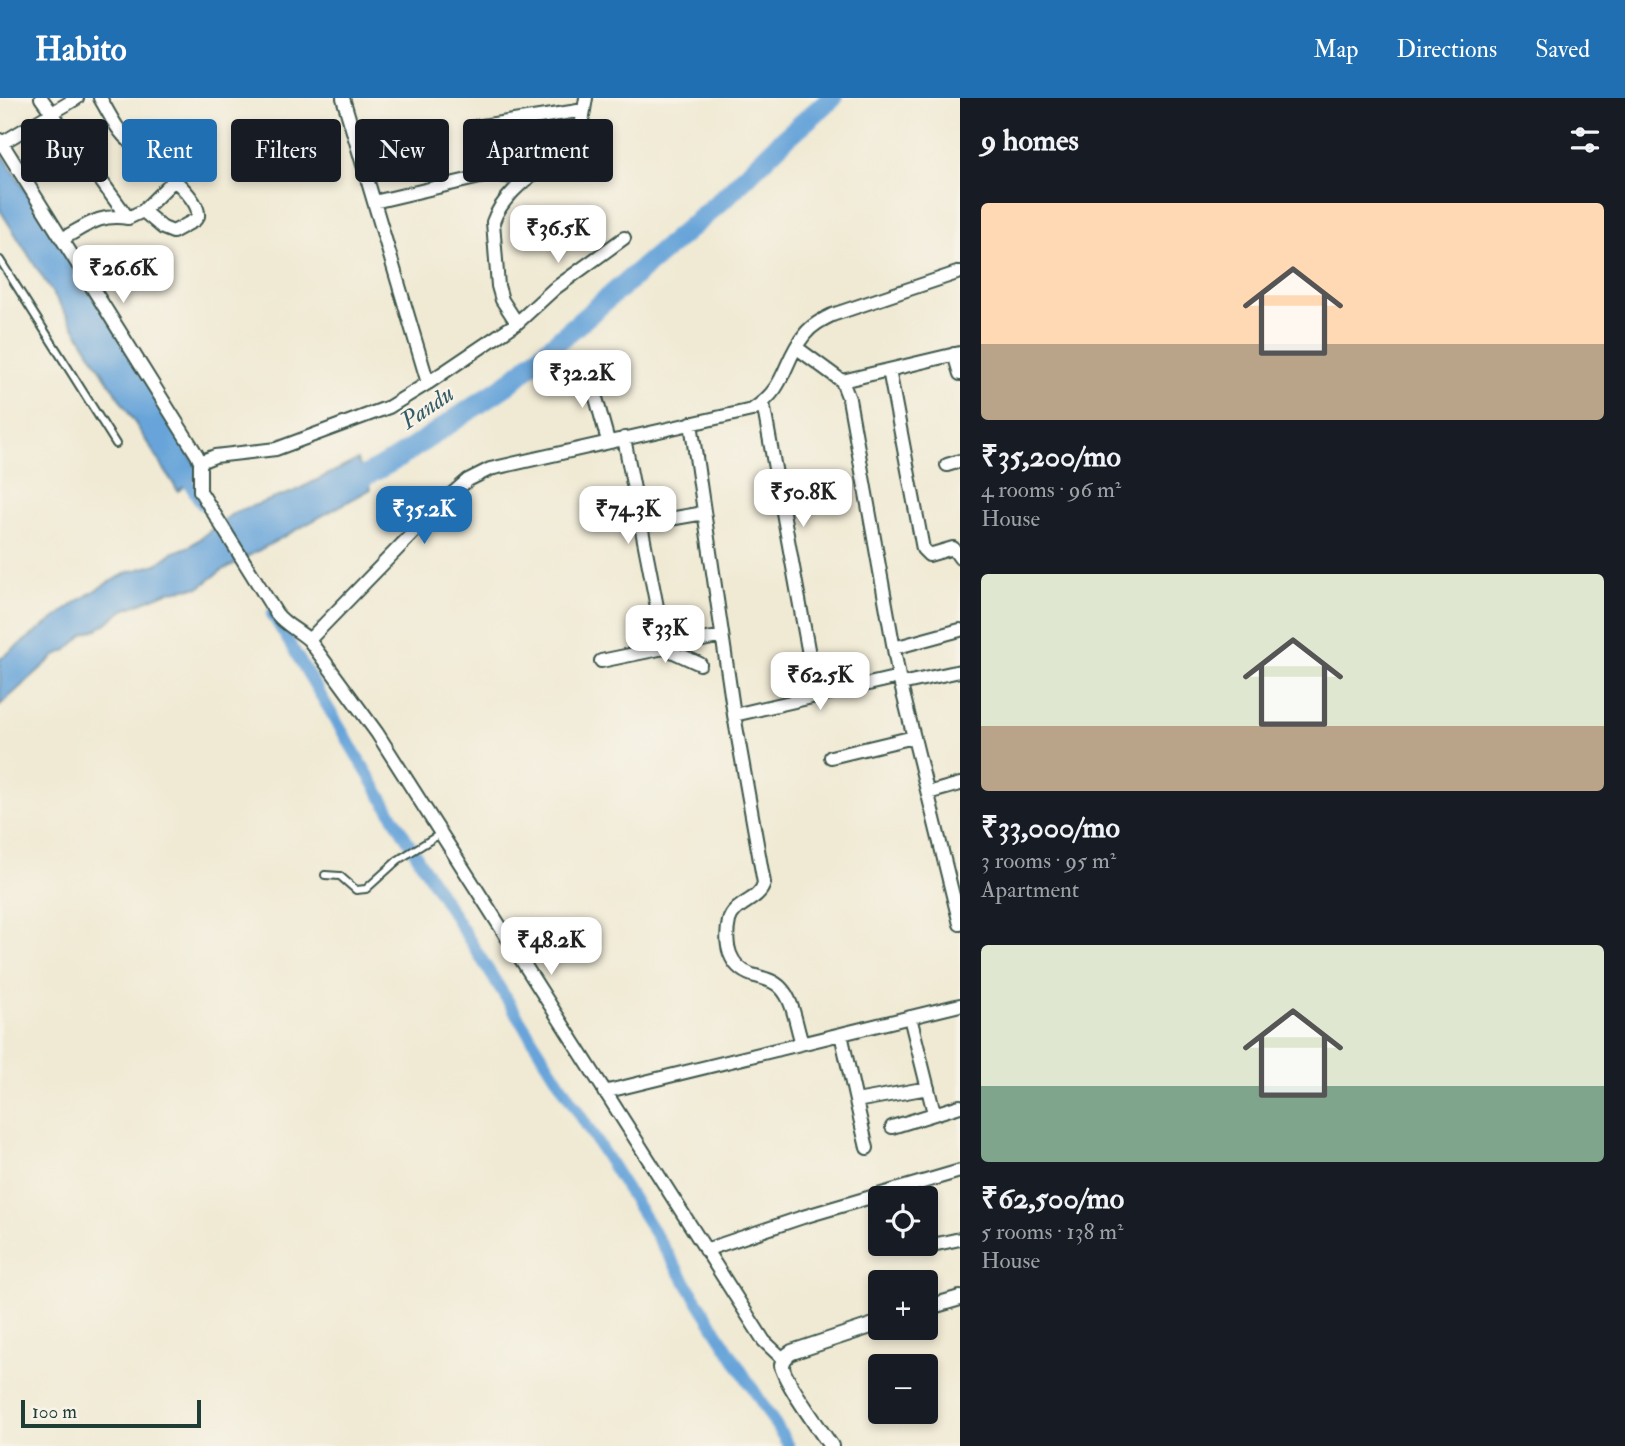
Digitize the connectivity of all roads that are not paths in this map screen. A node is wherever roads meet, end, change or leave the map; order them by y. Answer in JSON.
{"nodes":[{"id":1,"x":41,"y":98,"type":"edge"},
{"id":2,"x":77,"y":98,"type":"edge"},
{"id":3,"x":100,"y":98,"type":"edge"},
{"id":4,"x":343,"y":98,"type":"edge"},
{"id":5,"x":585,"y":104,"type":"edge"},
{"id":6,"x":51,"y":114,"type":"junction"},
{"id":7,"x":513,"y":119,"type":"edge"},
{"id":8,"x":122,"y":131,"type":"edge"},
{"id":9,"x":1,"y":142,"type":"edge"},
{"id":10,"x":463,"y":181,"type":"edge"},
{"id":11,"x":172,"y":182,"type":"edge"},
{"id":12,"x":176,"y":182,"type":"edge"},
{"id":13,"x":524,"y":182,"type":"edge"},
{"id":14,"x":374,"y":202,"type":"junction"},
{"id":15,"x":143,"y":211,"type":"junction"},
{"id":16,"x":128,"y":218,"type":"junction"},
{"id":17,"x":624,"y":238,"type":"dead end"},
{"id":18,"x":62,"y":239,"type":"junction"},
{"id":19,"x":0,"y":260,"type":"edge"},
{"id":20,"x":960,"y":272,"type":"edge"},
{"id":21,"x":517,"y":323,"type":"junction"},
{"id":22,"x":797,"y":348,"type":"junction"},
{"id":23,"x":957,"y":354,"type":"edge"},
{"id":24,"x":589,"y":369,"type":"dead end"},
{"id":25,"x":889,"y":370,"type":"junction"},
{"id":26,"x":960,"y":374,"type":"edge"},
{"id":27,"x":842,"y":381,"type":"junction"},
{"id":28,"x":428,"y":383,"type":"junction"},
{"id":29,"x":763,"y":403,"type":"junction"},
{"id":30,"x":691,"y":423,"type":"junction"},
{"id":31,"x":624,"y":438,"type":"junction"},
{"id":32,"x":608,"y":441,"type":"junction"},
{"id":33,"x":116,"y":444,"type":"dead end"},
{"id":34,"x":200,"y":461,"type":"junction"},
{"id":35,"x":704,"y":513,"type":"junction"},
{"id":36,"x":640,"y":524,"type":"junction"},
{"id":37,"x":960,"y":558,"type":"edge"},
{"id":38,"x":960,"y":630,"type":"edge"},
{"id":39,"x":722,"y":636,"type":"junction"},
{"id":40,"x":309,"y":640,"type":"junction"},
{"id":41,"x":665,"y":648,"type":"junction"},
{"id":42,"x":894,"y":648,"type":"junction"},
{"id":43,"x":810,"y":660,"type":"dead end"},
{"id":44,"x":601,"y":661,"type":"dead end"},
{"id":45,"x":700,"y":664,"type":"dead end"},
{"id":46,"x":960,"y":671,"type":"edge"},
{"id":47,"x":900,"y":681,"type":"junction"},
{"id":48,"x":734,"y":715,"type":"junction"},
{"id":49,"x":914,"y":737,"type":"junction"},
{"id":50,"x":831,"y":757,"type":"dead end"},
{"id":51,"x":960,"y":784,"type":"edge"},
{"id":52,"x":928,"y":793,"type":"junction"},
{"id":53,"x":436,"y":837,"type":"junction"},
{"id":54,"x":954,"y":870,"type":"edge"},
{"id":55,"x":324,"y":875,"type":"dead end"},
{"id":56,"x":960,"y":924,"type":"edge"},
{"id":57,"x":960,"y":1005,"type":"edge"},
{"id":58,"x":910,"y":1017,"type":"junction"},
{"id":59,"x":841,"y":1034,"type":"junction"},
{"id":60,"x":802,"y":1044,"type":"junction"},
{"id":61,"x":928,"y":1088,"type":"junction"},
{"id":62,"x":604,"y":1091,"type":"junction"},
{"id":63,"x":856,"y":1101,"type":"junction"},
{"id":64,"x":960,"y":1106,"type":"edge"},
{"id":65,"x":934,"y":1113,"type":"junction"},
{"id":66,"x":892,"y":1127,"type":"dead end"},
{"id":67,"x":867,"y":1148,"type":"dead end"},
{"id":68,"x":960,"y":1173,"type":"edge"},
{"id":69,"x":960,"y":1239,"type":"edge"},
{"id":70,"x":938,"y":1244,"type":"edge"},
{"id":71,"x":705,"y":1250,"type":"junction"},
{"id":72,"x":960,"y":1298,"type":"edge"},
{"id":73,"x":938,"y":1304,"type":"edge"},
{"id":74,"x":868,"y":1327,"type":"edge"},
{"id":75,"x":784,"y":1360,"type":"junction"},
{"id":76,"x":831,"y":1446,"type":"edge"}],
"edges":[{"from":1,"to":6,"type":"street"},
{"from":2,"to":6,"type":"street"},
{"from":3,"to":8,"type":"street"},
{"from":4,"to":14,"type":"street"},
{"from":5,"to":7,"type":"street"},
{"from":6,"to":9,"type":"street"},
{"from":6,"to":16,"type":"street"},
{"from":9,"to":18,"type":"street"},
{"from":10,"to":14,"type":"street"},
{"from":11,"to":15,"type":"street"},
{"from":12,"to":15,"type":"street"},
{"from":13,"to":21,"type":"street"},
{"from":14,"to":28,"type":"street"},
{"from":15,"to":16,"type":"street"},
{"from":16,"to":18,"type":"street"},
{"from":17,"to":21,"type":"street"},
{"from":18,"to":34,"type":"street"},
{"from":19,"to":33,"type":"lane"},
{"from":20,"to":22,"type":"street"},
{"from":21,"to":28,"type":"street"},
{"from":22,"to":27,"type":"street"},
{"from":22,"to":29,"type":"street"},
{"from":23,"to":25,"type":"street"},
{"from":23,"to":26,"type":"street"},
{"from":24,"to":32,"type":"street"},
{"from":25,"to":27,"type":"street"},
{"from":25,"to":37,"type":"street"},
{"from":27,"to":42,"type":"street"},
{"from":28,"to":34,"type":"street"},
{"from":29,"to":30,"type":"street"},
{"from":29,"to":43,"type":"street"},
{"from":30,"to":31,"type":"street"},
{"from":30,"to":35,"type":"street"},
{"from":31,"to":32,"type":"street"},
{"from":31,"to":36,"type":"street"},
{"from":32,"to":40,"type":"street"},
{"from":34,"to":40,"type":"street"},
{"from":35,"to":36,"type":"street"},
{"from":35,"to":39,"type":"street"},
{"from":36,"to":41,"type":"street"},
{"from":38,"to":42,"type":"street"},
{"from":39,"to":41,"type":"street"},
{"from":39,"to":48,"type":"street"},
{"from":40,"to":53,"type":"street"},
{"from":41,"to":44,"type":"street"},
{"from":41,"to":45,"type":"street"},
{"from":42,"to":47,"type":"street"},
{"from":46,"to":47,"type":"street"},
{"from":47,"to":48,"type":"street"},
{"from":47,"to":49,"type":"street"},
{"from":48,"to":60,"type":"street"},
{"from":49,"to":50,"type":"street"},
{"from":49,"to":52,"type":"street"},
{"from":51,"to":52,"type":"street"},
{"from":52,"to":54,"type":"street"},
{"from":53,"to":55,"type":"lane"},
{"from":53,"to":62,"type":"street"},
{"from":54,"to":56,"type":"street"},
{"from":57,"to":58,"type":"street"},
{"from":58,"to":59,"type":"street"},
{"from":58,"to":61,"type":"street"},
{"from":59,"to":60,"type":"street"},
{"from":59,"to":63,"type":"street"},
{"from":60,"to":62,"type":"street"},
{"from":61,"to":63,"type":"street"},
{"from":61,"to":65,"type":"street"},
{"from":62,"to":71,"type":"street"},
{"from":63,"to":67,"type":"street"},
{"from":64,"to":65,"type":"street"},
{"from":65,"to":66,"type":"street"},
{"from":68,"to":71,"type":"street"},
{"from":69,"to":70,"type":"street"},
{"from":71,"to":75,"type":"street"},
{"from":72,"to":73,"type":"street"},
{"from":74,"to":75,"type":"street"},
{"from":75,"to":76,"type":"street"}]}
